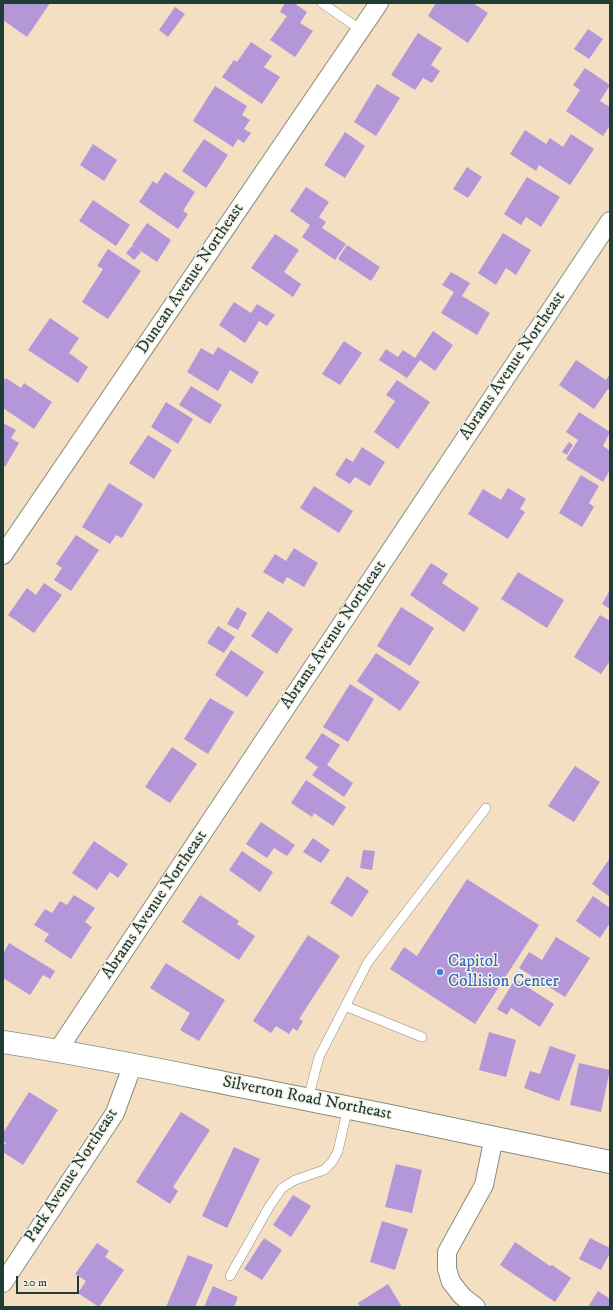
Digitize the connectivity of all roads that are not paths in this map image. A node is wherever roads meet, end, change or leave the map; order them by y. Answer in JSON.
{"nodes":[{"id":1,"x":322,"y":3,"type":"edge"},
{"id":2,"x":378,"y":3,"type":"edge"},
{"id":3,"x":361,"y":30,"type":"junction"},
{"id":4,"x":610,"y":221,"type":"edge"},
{"id":5,"x":3,"y":555,"type":"edge"},
{"id":6,"x":486,"y":808,"type":"dead end"},
{"id":7,"x":345,"y":1006,"type":"junction"},
{"id":8,"x":422,"y":1037,"type":"dead end"},
{"id":9,"x":3,"y":1042,"type":"edge"},
{"id":10,"x":58,"y":1050,"type":"junction"},
{"id":11,"x":133,"y":1064,"type":"junction"},
{"id":12,"x":308,"y":1099,"type":"junction"},
{"id":13,"x":348,"y":1107,"type":"junction"},
{"id":14,"x":494,"y":1137,"type":"junction"},
{"id":15,"x":610,"y":1162,"type":"edge"},
{"id":16,"x":230,"y":1276,"type":"dead end"},
{"id":17,"x":3,"y":1283,"type":"edge"},
{"id":18,"x":476,"y":1307,"type":"edge"}],
"edges":[{"from":1,"to":3,"type":"lane"},
{"from":2,"to":3,"type":"street","name":"Duncan Avenue Northeast"},
{"from":3,"to":5,"type":"street","name":"Duncan Avenue Northeast"},
{"from":4,"to":10,"type":"street","name":"Abrams Avenue Northeast"},
{"from":6,"to":7,"type":"lane"},
{"from":7,"to":8,"type":"lane"},
{"from":7,"to":12,"type":"lane"},
{"from":9,"to":10,"type":"main road","name":"Silverton Road Northeast"},
{"from":10,"to":11,"type":"main road","name":"Silverton Road Northeast"},
{"from":11,"to":12,"type":"main road","name":"Silverton Road Northeast"},
{"from":11,"to":17,"type":"street","name":"Park Avenue Northeast"},
{"from":12,"to":13,"type":"main road","name":"Silverton Road Northeast"},
{"from":13,"to":14,"type":"main road","name":"Silverton Road Northeast"},
{"from":13,"to":16,"type":"lane"},
{"from":14,"to":15,"type":"main road","name":"Silverton Road Northeast"},
{"from":14,"to":18,"type":"street"}]}
